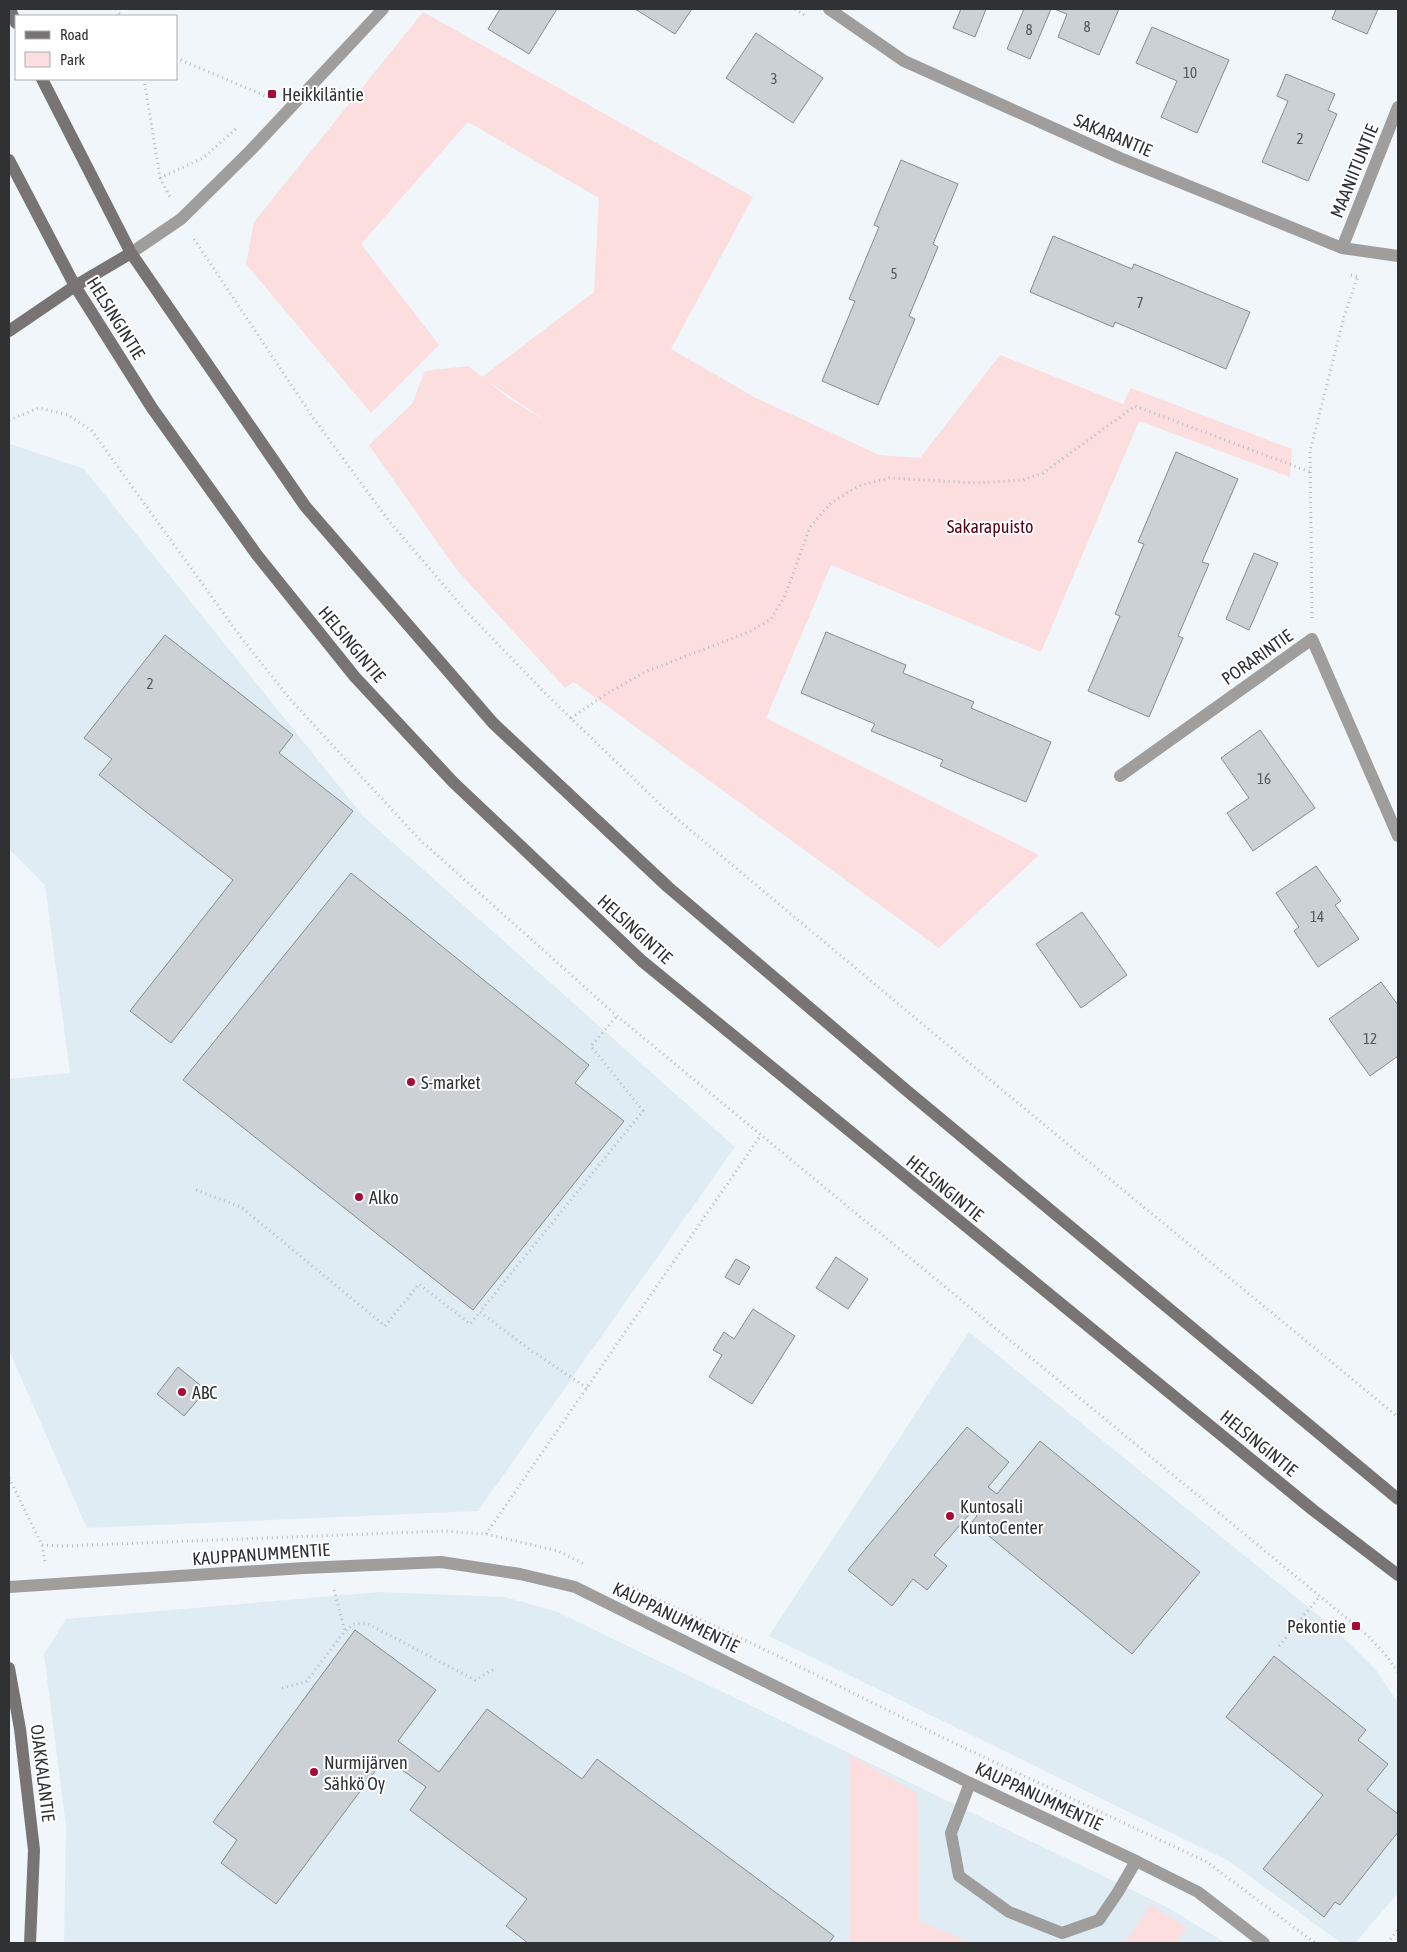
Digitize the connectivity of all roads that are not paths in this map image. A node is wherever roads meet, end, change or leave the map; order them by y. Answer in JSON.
{"nodes":[{"id":1,"x":10,"y":9,"type":"edge"},
{"id":2,"x":383,"y":9,"type":"edge"},
{"id":3,"x":829,"y":9,"type":"edge"},
{"id":4,"x":15,"y":21,"type":"edge"},
{"id":5,"x":43,"y":80,"type":"edge"},
{"id":6,"x":1398,"y":107,"type":"edge"},
{"id":7,"x":9,"y":160,"type":"edge"},
{"id":8,"x":1342,"y":248,"type":"junction"},
{"id":9,"x":131,"y":253,"type":"junction"},
{"id":10,"x":1398,"y":256,"type":"edge"},
{"id":11,"x":76,"y":286,"type":"junction"},
{"id":12,"x":9,"y":331,"type":"edge"},
{"id":13,"x":1120,"y":776,"type":"dead end"},
{"id":14,"x":1398,"y":836,"type":"edge"},
{"id":15,"x":1398,"y":1499,"type":"edge"},
{"id":16,"x":1398,"y":1575,"type":"edge"},
{"id":17,"x":9,"y":1587,"type":"edge"},
{"id":18,"x":9,"y":1668,"type":"edge"},
{"id":19,"x":970,"y":1783,"type":"junction"},
{"id":20,"x":1136,"y":1861,"type":"junction"},
{"id":21,"x":30,"y":1943,"type":"edge"},
{"id":22,"x":1264,"y":1943,"type":"edge"}],
"edges":[{"from":1,"to":4,"type":"main road"},
{"from":2,"to":9,"type":"street"},
{"from":3,"to":8,"type":"street","name":"SAKARANTIE"},
{"from":5,"to":9,"type":"main road"},
{"from":6,"to":8,"type":"street","name":"MAANIITUNTIE"},
{"from":7,"to":11,"type":"main road","name":"HELSINGINTIE"},
{"from":8,"to":10,"type":"street","name":"SAKARANTIE"},
{"from":9,"to":11,"type":"main road"},
{"from":9,"to":15,"type":"main road"},
{"from":11,"to":12,"type":"main road"},
{"from":11,"to":16,"type":"main road","name":"HELSINGINTIE"},
{"from":13,"to":14,"type":"street","name":"PORARINTIE"},
{"from":17,"to":19,"type":"street","name":"KAUPPANUMMENTIE"},
{"from":18,"to":21,"type":"main road","name":"OJAKKALANTIE"},
{"from":19,"to":20,"type":"street","name":"KAUPPANUMMENTIE"},
{"from":19,"to":20,"type":"street"},
{"from":20,"to":22,"type":"street","name":"KAUPPANUMMENTIE"}]}
